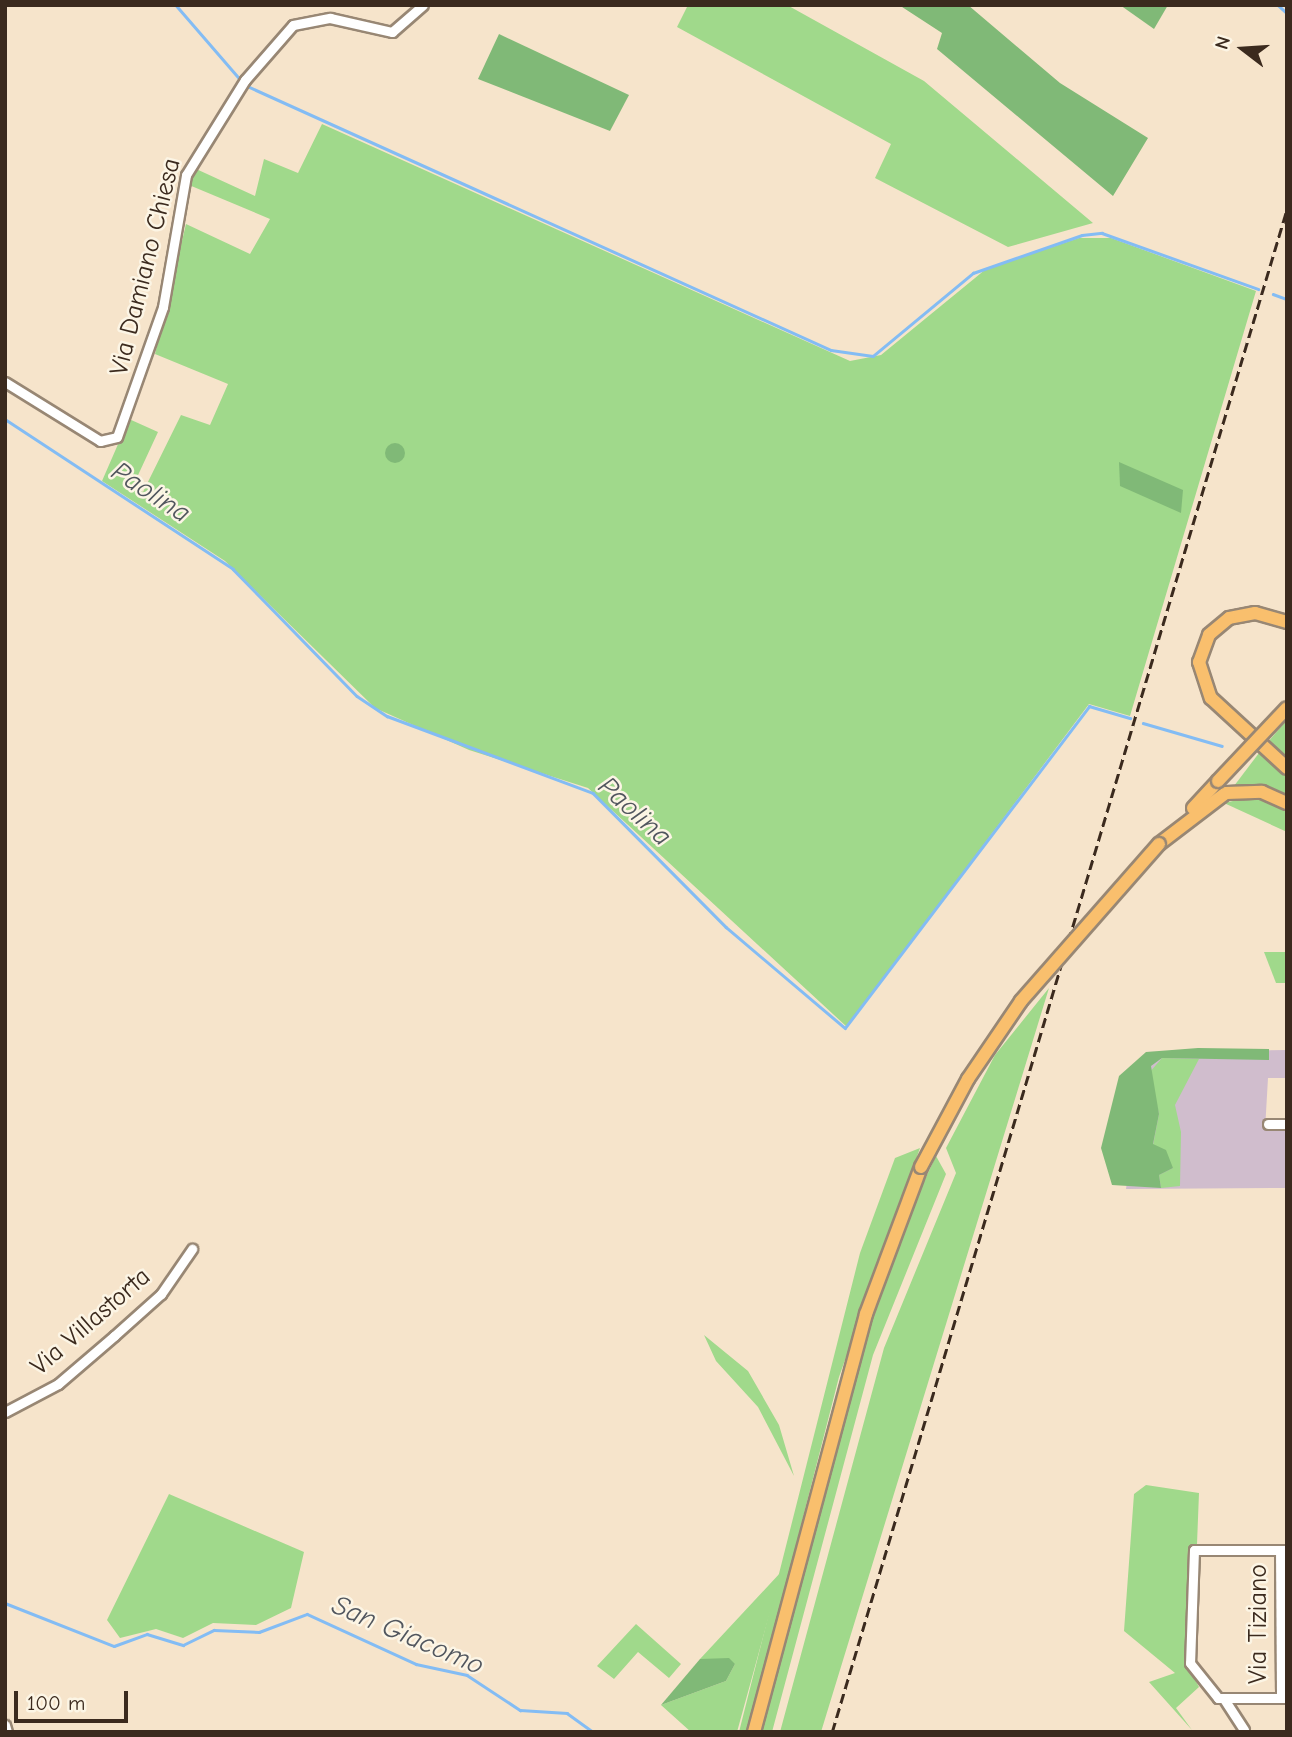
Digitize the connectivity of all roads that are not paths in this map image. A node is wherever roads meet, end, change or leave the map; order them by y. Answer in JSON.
{"nodes":[{"id":1,"x":423,"y":5,"type":"edge"},
{"id":2,"x":5,"y":382,"type":"edge"},
{"id":3,"x":1273,"y":617,"type":"junction"},
{"id":4,"x":1287,"y":622,"type":"edge"},
{"id":5,"x":1287,"y":630,"type":"edge"},
{"id":6,"x":1287,"y":708,"type":"edge"},
{"id":7,"x":1287,"y":768,"type":"edge"},
{"id":8,"x":1287,"y":803,"type":"edge"},
{"id":9,"x":1159,"y":844,"type":"junction"},
{"id":10,"x":1268,"y":1124,"type":"dead end"},
{"id":11,"x":1287,"y":1124,"type":"edge"},
{"id":12,"x":192,"y":1249,"type":"dead end"},
{"id":13,"x":5,"y":1412,"type":"edge"},
{"id":14,"x":1284,"y":1550,"type":"edge"},
{"id":15,"x":1284,"y":1698,"type":"edge"},
{"id":16,"x":1224,"y":1699,"type":"junction"},
{"id":17,"x":5,"y":1725,"type":"edge"},
{"id":18,"x":1244,"y":1731,"type":"edge"},
{"id":19,"x":7,"y":1732,"type":"edge"},
{"id":20,"x":754,"y":1732,"type":"edge"}],
"edges":[{"from":1,"to":2,"type":"street","name":"Via Damiano Chiesa"},
{"from":3,"to":4,"type":"highway"},
{"from":3,"to":5,"type":"highway"},
{"from":3,"to":7,"type":"highway"},
{"from":6,"to":9,"type":"highway","bridge":true},
{"from":8,"to":9,"type":"highway"},
{"from":9,"to":20,"type":"highway","bridge":true},
{"from":10,"to":11,"type":"street"},
{"from":12,"to":13,"type":"street","name":"Via Villastorta"},
{"from":14,"to":15,"type":"street","name":"Via Tiziano"},
{"from":14,"to":16,"type":"street"},
{"from":15,"to":16,"type":"street"},
{"from":16,"to":18,"type":"street"},
{"from":17,"to":19,"type":"street"}]}
